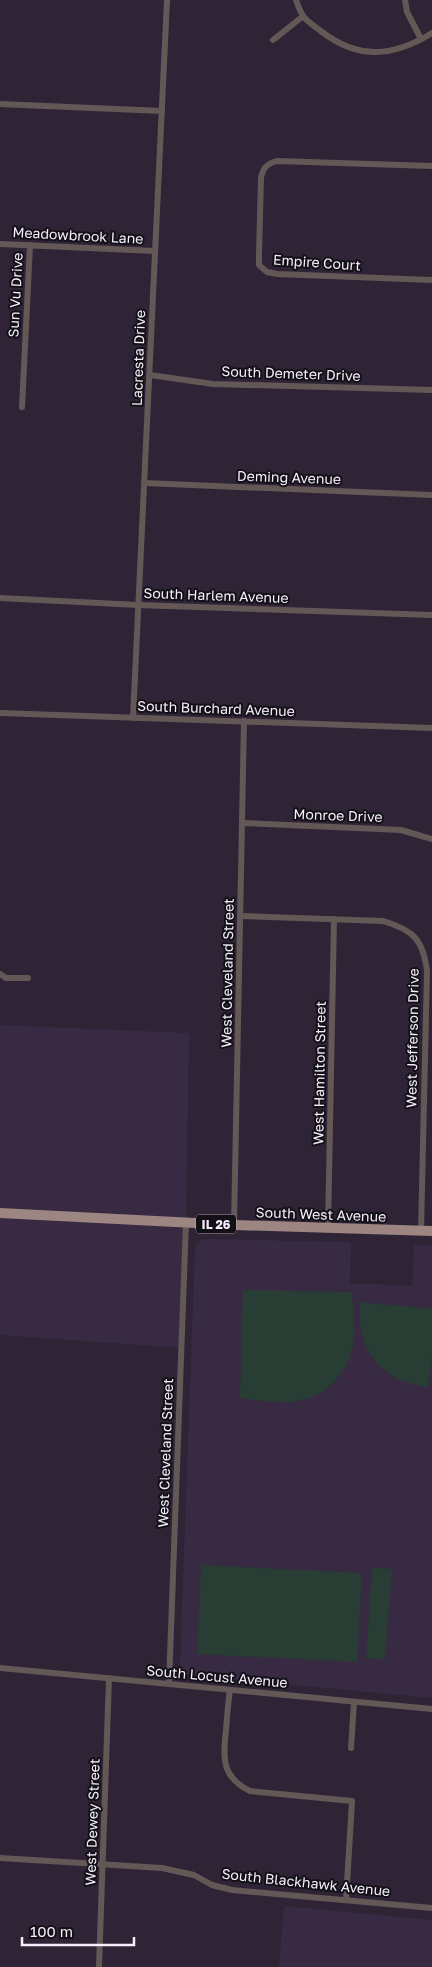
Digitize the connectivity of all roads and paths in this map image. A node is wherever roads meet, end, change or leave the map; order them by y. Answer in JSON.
{"nodes":[{"id":1,"x":167,"y":0,"type":"edge"},
{"id":2,"x":296,"y":0,"type":"edge"},
{"id":3,"x":405,"y":0,"type":"edge"},
{"id":4,"x":302,"y":17,"type":"junction"},
{"id":5,"x":432,"y":33,"type":"edge"},
{"id":6,"x":272,"y":40,"type":"dead end"},
{"id":7,"x":421,"y":40,"type":"junction"},
{"id":8,"x":0,"y":104,"type":"edge"},
{"id":9,"x":162,"y":111,"type":"junction"},
{"id":10,"x":432,"y":166,"type":"edge"},
{"id":11,"x":0,"y":244,"type":"edge"},
{"id":12,"x":30,"y":245,"type":"junction"},
{"id":13,"x":155,"y":251,"type":"junction"},
{"id":14,"x":432,"y":280,"type":"edge"},
{"id":15,"x":150,"y":375,"type":"junction"},
{"id":16,"x":432,"y":390,"type":"edge"},
{"id":17,"x":22,"y":407,"type":"dead end"},
{"id":18,"x":145,"y":483,"type":"junction"},
{"id":19,"x":432,"y":495,"type":"edge"},
{"id":20,"x":0,"y":598,"type":"edge"},
{"id":21,"x":138,"y":605,"type":"junction"},
{"id":22,"x":432,"y":615,"type":"edge"},
{"id":23,"x":0,"y":712,"type":"edge"},
{"id":24,"x":133,"y":718,"type":"junction"},
{"id":25,"x":244,"y":721,"type":"junction"},
{"id":26,"x":432,"y":728,"type":"edge"},
{"id":27,"x":242,"y":824,"type":"junction"},
{"id":28,"x":432,"y":838,"type":"edge"},
{"id":29,"x":241,"y":916,"type":"junction"},
{"id":30,"x":334,"y":919,"type":"junction"},
{"id":31,"x":0,"y":974,"type":"edge"},
{"id":32,"x":28,"y":978,"type":"dead end"},
{"id":33,"x":429,"y":1008,"type":"edge"},
{"id":34,"x":0,"y":1213,"type":"edge"},
{"id":35,"x":186,"y":1222,"type":"junction"},
{"id":36,"x":234,"y":1225,"type":"junction"},
{"id":37,"x":328,"y":1228,"type":"junction"},
{"id":38,"x":421,"y":1231,"type":"junction"},
{"id":39,"x":432,"y":1231,"type":"edge"},
{"id":40,"x":0,"y":1668,"type":"edge"},
{"id":41,"x":109,"y":1678,"type":"junction"},
{"id":42,"x":169,"y":1684,"type":"junction"},
{"id":43,"x":230,"y":1690,"type":"junction"},
{"id":44,"x":354,"y":1702,"type":"junction"},
{"id":45,"x":432,"y":1709,"type":"edge"},
{"id":46,"x":351,"y":1748,"type":"dead end"},
{"id":47,"x":0,"y":1858,"type":"edge"},
{"id":48,"x":104,"y":1863,"type":"junction"},
{"id":49,"x":346,"y":1900,"type":"junction"},
{"id":50,"x":432,"y":1908,"type":"edge"},
{"id":51,"x":100,"y":1967,"type":"edge"}],
"edges":[{"from":1,"to":9,"type":"street","name":"Lacresta Drive"},
{"from":2,"to":4,"type":"street"},
{"from":3,"to":7,"type":"street"},
{"from":4,"to":6,"type":"street"},
{"from":4,"to":7,"type":"street"},
{"from":5,"to":7,"type":"street"},
{"from":8,"to":9,"type":"street"},
{"from":9,"to":13,"type":"street","name":"Lacresta Drive"},
{"from":10,"to":14,"type":"street","name":"Empire Court"},
{"from":11,"to":12,"type":"street","name":"Meadowbrook Lane"},
{"from":12,"to":13,"type":"street","name":"Meadowbrook Lane"},
{"from":12,"to":17,"type":"street","name":"Sun Vu Drive"},
{"from":13,"to":15,"type":"street","name":"Lacresta Drive"},
{"from":15,"to":16,"type":"street","name":"South Demeter Drive"},
{"from":15,"to":18,"type":"street","name":"Lacresta Drive"},
{"from":18,"to":19,"type":"street","name":"Deming Avenue"},
{"from":18,"to":21,"type":"street","name":"Lacresta Drive"},
{"from":20,"to":21,"type":"street","name":"South Harlem Avenue"},
{"from":21,"to":22,"type":"street","name":"South Harlem Avenue"},
{"from":21,"to":24,"type":"street","name":"Lacresta Drive"},
{"from":23,"to":24,"type":"street","name":"South Burchard Avenue"},
{"from":24,"to":25,"type":"street","name":"South Burchard Avenue"},
{"from":25,"to":26,"type":"street","name":"South Burchard Avenue"},
{"from":25,"to":27,"type":"street","name":"West Cleveland Street"},
{"from":27,"to":28,"type":"street","name":"Monroe Drive"},
{"from":27,"to":29,"type":"street","name":"West Cleveland Street"},
{"from":29,"to":30,"type":"street","name":"West Jefferson Drive"},
{"from":29,"to":36,"type":"street","name":"West Cleveland Street"},
{"from":30,"to":33,"type":"street","name":"West Jefferson Drive"},
{"from":30,"to":37,"type":"street","name":"West Hamilton Street"},
{"from":31,"to":32,"type":"street"},
{"from":33,"to":38,"type":"street","name":"West Jefferson Drive"},
{"from":34,"to":35,"type":"main road","name":"South West Avenue","number":"IL 26"},
{"from":35,"to":36,"type":"main road","name":"South West Avenue","number":"IL 26"},
{"from":35,"to":42,"type":"street","name":"West Cleveland Street"},
{"from":36,"to":37,"type":"main road","name":"South West Avenue","number":"IL 26"},
{"from":37,"to":38,"type":"main road","name":"South West Avenue","number":"IL 26"},
{"from":38,"to":39,"type":"main road","name":"South West Avenue","number":"IL 26"},
{"from":40,"to":41,"type":"street","name":"South Locust Avenue"},
{"from":41,"to":42,"type":"street","name":"South Locust Avenue"},
{"from":41,"to":48,"type":"street","name":"West Dewey Street"},
{"from":42,"to":43,"type":"street","name":"South Locust Avenue"},
{"from":43,"to":44,"type":"street","name":"South Locust Avenue"},
{"from":43,"to":49,"type":"street"},
{"from":44,"to":45,"type":"street","name":"South Locust Avenue"},
{"from":44,"to":46,"type":"street"},
{"from":47,"to":48,"type":"street","name":"South Blackhawk Avenue"},
{"from":48,"to":49,"type":"street","name":"South Blackhawk Avenue"},
{"from":48,"to":51,"type":"street","name":"West Dewey Street"},
{"from":49,"to":50,"type":"street","name":"South Blackhawk Avenue"}]}
